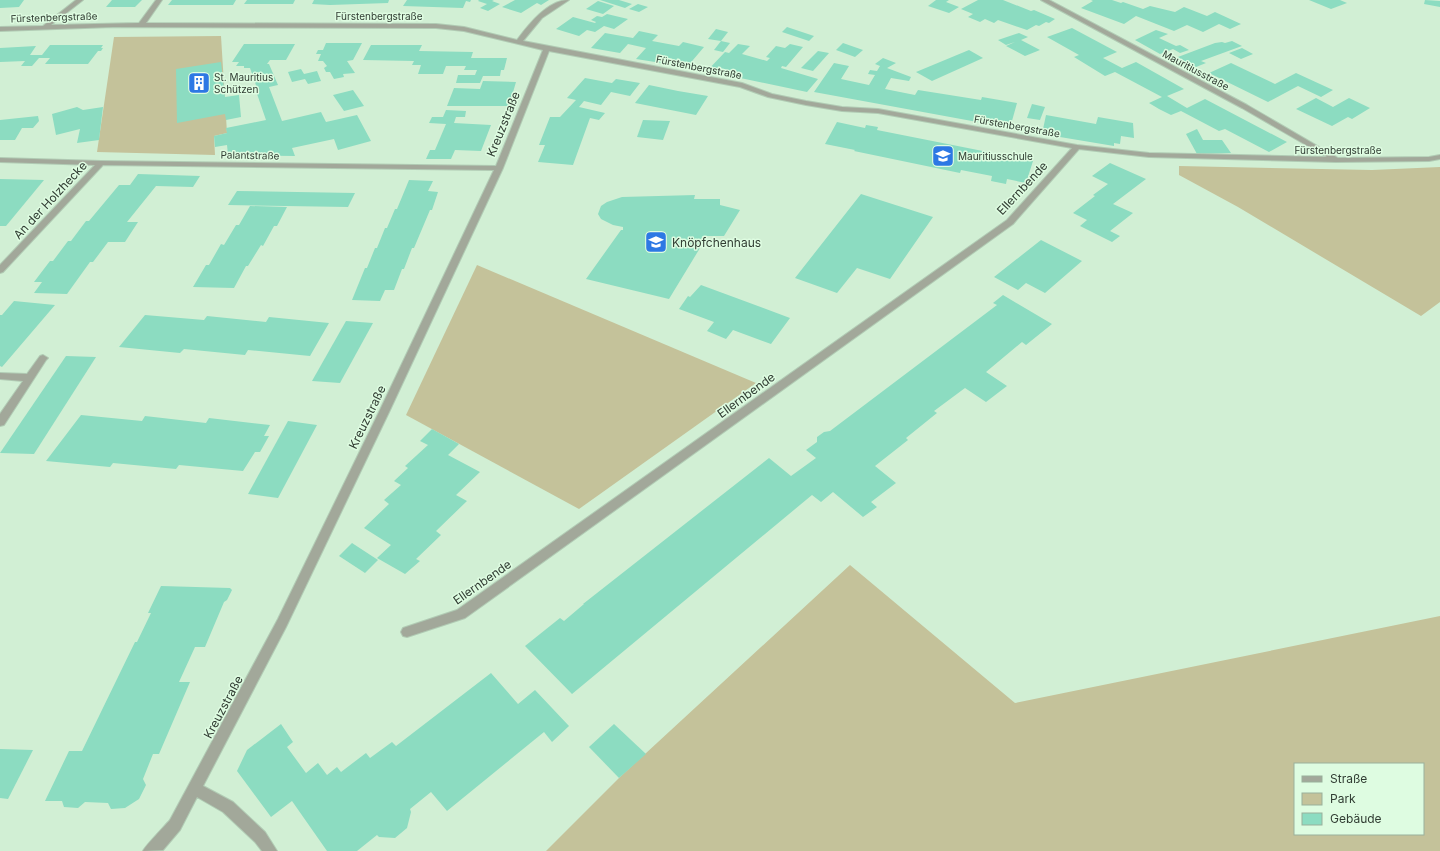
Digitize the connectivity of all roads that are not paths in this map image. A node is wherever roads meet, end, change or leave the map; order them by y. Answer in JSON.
{"nodes":[{"id":1,"x":80,"y":0,"type":"edge"},
{"id":2,"x":159,"y":0,"type":"edge"},
{"id":3,"x":566,"y":0,"type":"edge"},
{"id":4,"x":1046,"y":0,"type":"edge"},
{"id":5,"x":140,"y":25,"type":"junction"},
{"id":6,"x":44,"y":27,"type":"junction"},
{"id":7,"x":0,"y":29,"type":"edge"},
{"id":8,"x":520,"y":41,"type":"junction"},
{"id":9,"x":548,"y":49,"type":"junction"},
{"id":10,"x":1077,"y":147,"type":"junction"},
{"id":11,"x":1440,"y":157,"type":"edge"},
{"id":12,"x":0,"y":160,"type":"edge"},
{"id":13,"x":1336,"y":160,"type":"junction"},
{"id":14,"x":101,"y":163,"type":"junction"},
{"id":15,"x":499,"y":168,"type":"junction"},
{"id":16,"x":0,"y":270,"type":"edge"},
{"id":17,"x":43,"y":358,"type":"dead end"},
{"id":18,"x":0,"y":376,"type":"edge"},
{"id":19,"x":30,"y":378,"type":"junction"},
{"id":20,"x":0,"y":422,"type":"edge"},
{"id":21,"x":406,"y":632,"type":"dead end"},
{"id":22,"x":195,"y":789,"type":"junction"},
{"id":23,"x":150,"y":851,"type":"edge"},
{"id":24,"x":270,"y":851,"type":"edge"}],
"edges":[{"from":1,"to":6,"type":"street"},
{"from":2,"to":5,"type":"street"},
{"from":3,"to":8,"type":"street"},
{"from":4,"to":13,"type":"street","name":"Mauritiusstraße"},
{"from":5,"to":6,"type":"street","name":"Fürstenbergstraße"},
{"from":5,"to":8,"type":"street","name":"Fürstenbergstraße"},
{"from":6,"to":7,"type":"street","name":"Fürstenbergstraße"},
{"from":8,"to":9,"type":"street","name":"Fürstenbergstraße"},
{"from":9,"to":10,"type":"street","name":"Fürstenbergstraße"},
{"from":9,"to":15,"type":"street","name":"Kreuzstraße"},
{"from":10,"to":13,"type":"street","name":"Fürstenbergstraße"},
{"from":10,"to":21,"type":"street","name":"Ellernbende"},
{"from":11,"to":13,"type":"street","name":"Fürstenbergstraße"},
{"from":12,"to":14,"type":"street","name":"Palantstraße"},
{"from":14,"to":15,"type":"street","name":"Palantstraße"},
{"from":14,"to":16,"type":"street","name":"An der Holzhecke"},
{"from":15,"to":22,"type":"street","name":"Kreuzstraße"},
{"from":17,"to":19,"type":"street"},
{"from":18,"to":19,"type":"street"},
{"from":19,"to":20,"type":"street"},
{"from":22,"to":23,"type":"street","name":"Kreuzstraße"},
{"from":22,"to":24,"type":"street"}]}
